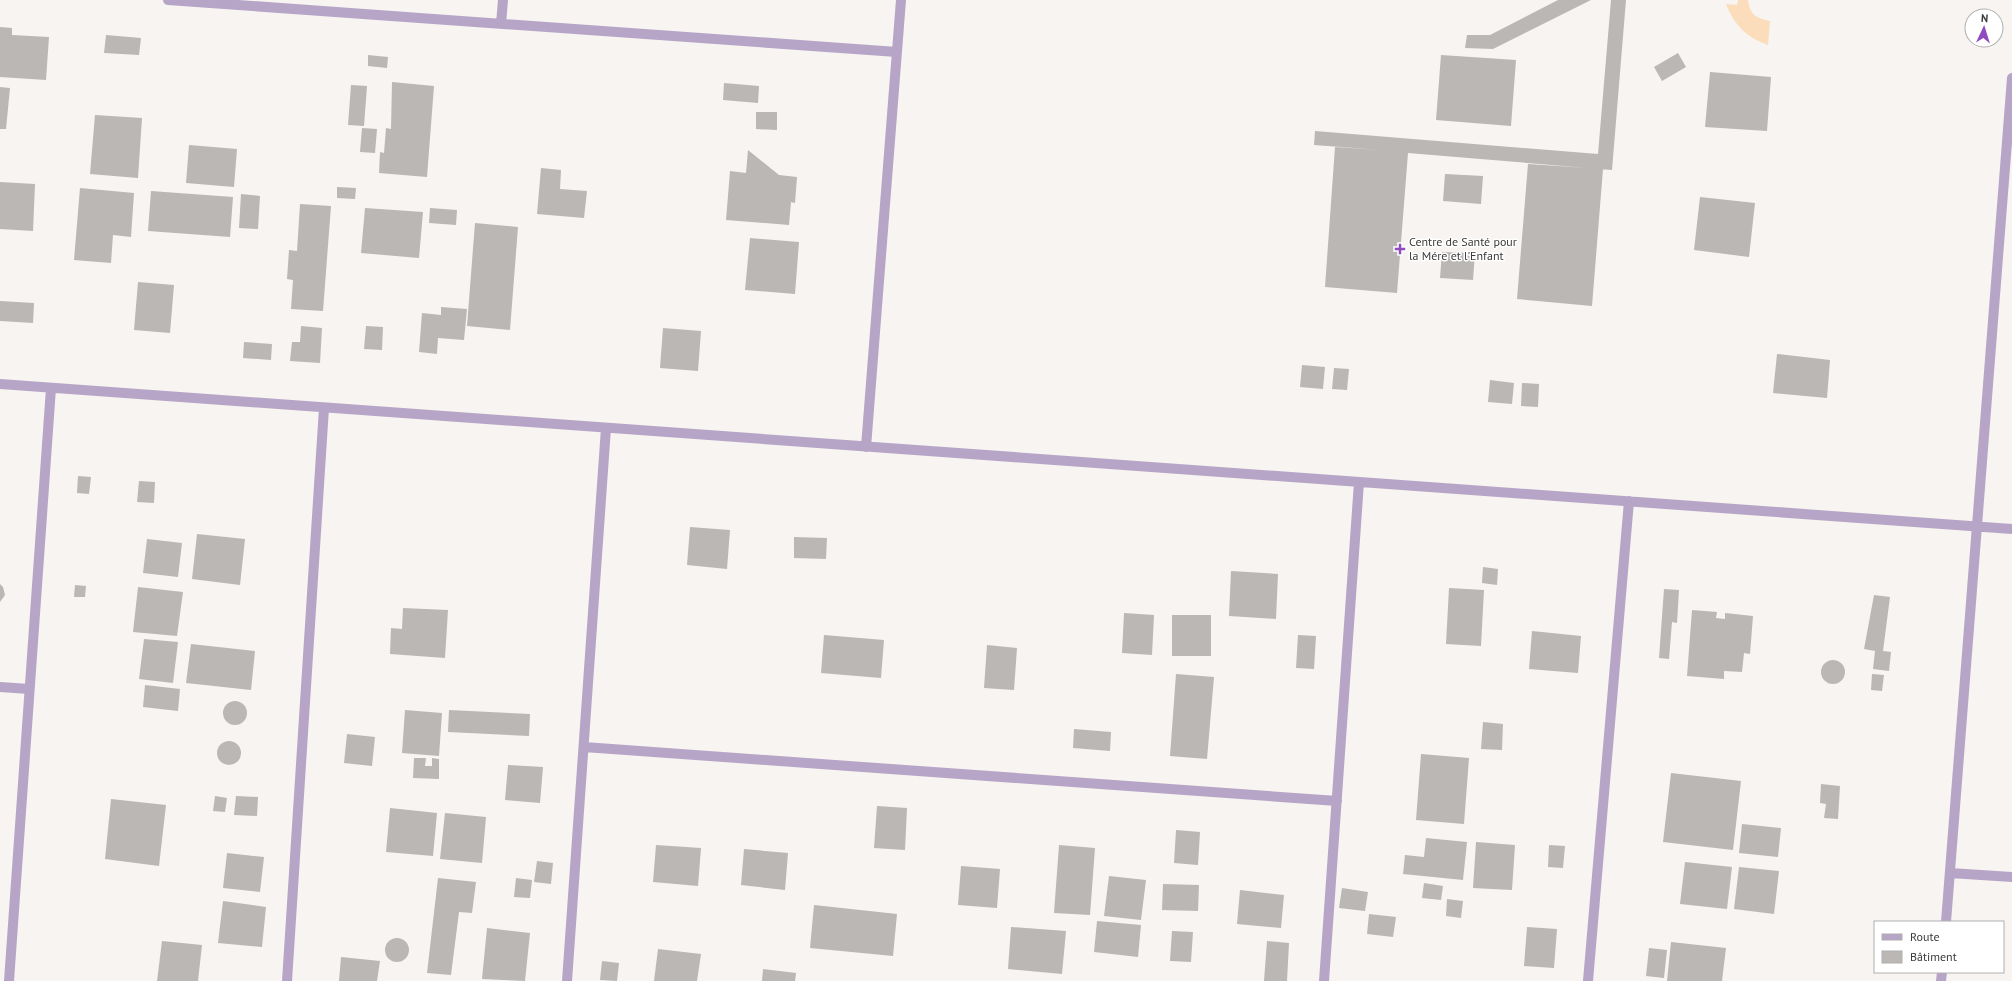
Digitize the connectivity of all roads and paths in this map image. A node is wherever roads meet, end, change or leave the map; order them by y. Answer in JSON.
{"nodes":[{"id":1,"x":168,"y":0,"type":"edge"},
{"id":2,"x":503,"y":0,"type":"edge"},
{"id":3,"x":901,"y":0,"type":"edge"},
{"id":4,"x":501,"y":24,"type":"junction"},
{"id":5,"x":897,"y":52,"type":"junction"},
{"id":6,"x":2012,"y":78,"type":"edge"},
{"id":7,"x":0,"y":384,"type":"edge"},
{"id":8,"x":51,"y":388,"type":"junction"},
{"id":9,"x":324,"y":408,"type":"junction"},
{"id":10,"x":606,"y":428,"type":"junction"},
{"id":11,"x":866,"y":446,"type":"junction"},
{"id":12,"x":1359,"y":482,"type":"junction"},
{"id":13,"x":1629,"y":502,"type":"junction"},
{"id":14,"x":1977,"y":526,"type":"junction"},
{"id":15,"x":2012,"y":529,"type":"edge"},
{"id":16,"x":0,"y":687,"type":"edge"},
{"id":17,"x":30,"y":689,"type":"junction"},
{"id":18,"x":584,"y":747,"type":"junction"},
{"id":19,"x":1337,"y":801,"type":"junction"},
{"id":20,"x":1950,"y":873,"type":"junction"},
{"id":21,"x":2012,"y":877,"type":"edge"},
{"id":22,"x":1946,"y":921,"type":"edge"},
{"id":23,"x":5,"y":963,"type":"edge"},
{"id":24,"x":9,"y":981,"type":"edge"},
{"id":25,"x":287,"y":981,"type":"edge"},
{"id":26,"x":567,"y":981,"type":"edge"},
{"id":27,"x":1324,"y":981,"type":"edge"},
{"id":28,"x":1588,"y":981,"type":"edge"}],
"edges":[{"from":1,"to":4,"type":"street"},
{"from":2,"to":4,"type":"street"},
{"from":3,"to":5,"type":"street"},
{"from":4,"to":5,"type":"street"},
{"from":5,"to":11,"type":"street"},
{"from":6,"to":14,"type":"street"},
{"from":7,"to":8,"type":"street"},
{"from":8,"to":9,"type":"street"},
{"from":8,"to":17,"type":"street"},
{"from":9,"to":10,"type":"street"},
{"from":9,"to":25,"type":"street"},
{"from":10,"to":11,"type":"street"},
{"from":10,"to":18,"type":"street"},
{"from":11,"to":12,"type":"street"},
{"from":12,"to":13,"type":"street"},
{"from":12,"to":19,"type":"street"},
{"from":13,"to":14,"type":"street"},
{"from":13,"to":28,"type":"street"},
{"from":14,"to":15,"type":"street"},
{"from":14,"to":20,"type":"street"},
{"from":16,"to":17,"type":"street"},
{"from":17,"to":23,"type":"street"},
{"from":18,"to":19,"type":"street"},
{"from":18,"to":26,"type":"street"},
{"from":19,"to":27,"type":"street"},
{"from":20,"to":21,"type":"street"},
{"from":20,"to":22,"type":"street"},
{"from":23,"to":24,"type":"street"}]}
